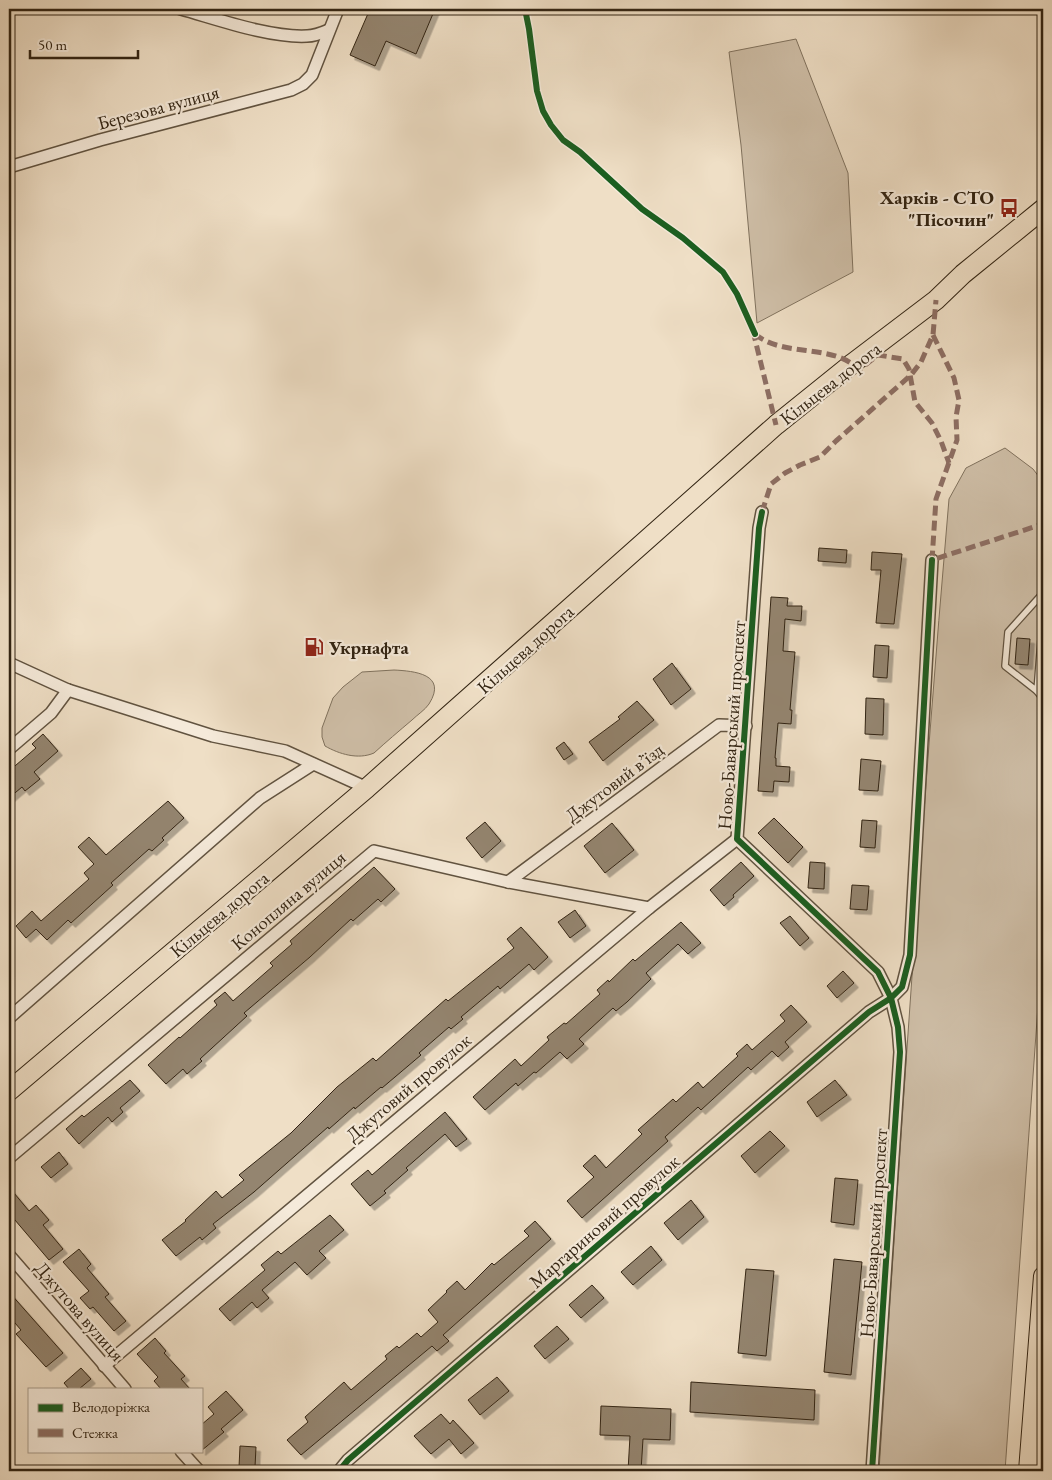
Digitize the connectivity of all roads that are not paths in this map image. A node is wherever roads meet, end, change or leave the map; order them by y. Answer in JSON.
{"nodes":[{"id":1,"x":181,"y":9,"type":"edge"},
{"id":2,"x":338,"y":9,"type":"edge"},
{"id":3,"x":329,"y":30,"type":"junction"},
{"id":4,"x":9,"y":168,"type":"edge"},
{"id":5,"x":1043,"y":209,"type":"edge"},
{"id":6,"x":762,"y":512,"type":"dead end"},
{"id":7,"x":932,"y":560,"type":"dead end"},
{"id":8,"x":1043,"y":593,"type":"edge"},
{"id":9,"x":1043,"y":614,"type":"edge"},
{"id":10,"x":9,"y":663,"type":"edge"},
{"id":11,"x":68,"y":690,"type":"junction"},
{"id":12,"x":1037,"y":691,"type":"junction"},
{"id":13,"x":1043,"y":699,"type":"edge"},
{"id":14,"x":746,"y":726,"type":"junction"},
{"id":15,"x":9,"y":749,"type":"edge"},
{"id":16,"x":312,"y":764,"type":"junction"},
{"id":17,"x":367,"y":788,"type":"junction"},
{"id":18,"x":737,"y":839,"type":"junction"},
{"id":19,"x":508,"y":882,"type":"junction"},
{"id":20,"x":649,"y":908,"type":"junction"},
{"id":21,"x":891,"y":998,"type":"junction"},
{"id":22,"x":9,"y":1018,"type":"edge"},
{"id":23,"x":9,"y":1091,"type":"edge"},
{"id":24,"x":9,"y":1158,"type":"edge"},
{"id":25,"x":9,"y":1255,"type":"edge"},
{"id":26,"x":1043,"y":1276,"type":"edge"},
{"id":27,"x":104,"y":1366,"type":"junction"},
{"id":28,"x":124,"y":1388,"type":"edge"},
{"id":29,"x":182,"y":1452,"type":"edge"},
{"id":30,"x":199,"y":1471,"type":"edge"},
{"id":31,"x":339,"y":1471,"type":"edge"},
{"id":32,"x":872,"y":1471,"type":"edge"},
{"id":33,"x":1028,"y":1471,"type":"edge"}],
"edges":[{"from":1,"to":3,"type":"street"},
{"from":2,"to":3,"type":"street"},
{"from":3,"to":4,"type":"street","name":"Березова вулиця"},
{"from":5,"to":17,"type":"highway","name":"Кільцева дорога"},
{"from":6,"to":14,"type":"street","name":"Ново-Баварський проспект"},
{"from":7,"to":21,"type":"street"},
{"from":8,"to":12,"type":"lane"},
{"from":9,"to":12,"type":"lane"},
{"from":10,"to":11,"type":"street"},
{"from":11,"to":15,"type":"street"},
{"from":11,"to":16,"type":"street"},
{"from":12,"to":13,"type":"lane"},
{"from":14,"to":18,"type":"street","name":"Ново-Баварський проспект"},
{"from":14,"to":19,"type":"street","name":"Джутовий в’їзд"},
{"from":16,"to":17,"type":"street"},
{"from":16,"to":22,"type":"street"},
{"from":17,"to":23,"type":"highway","name":"Кільцева дорога"},
{"from":18,"to":20,"type":"street","name":"Джутовий провулок"},
{"from":18,"to":21,"type":"street","name":"Ново-Баварський проспект"},
{"from":19,"to":20,"type":"street","name":"Конопляна вулиця"},
{"from":19,"to":24,"type":"street","name":"Конопляна вулиця"},
{"from":20,"to":27,"type":"street","name":"Джутовий провулок"},
{"from":21,"to":31,"type":"street","name":"Маргариновий провулок"},
{"from":21,"to":32,"type":"street","name":"Ново-Баварський проспект"},
{"from":25,"to":27,"type":"street","name":"Джутова вулиця"},
{"from":26,"to":33,"type":"main road"},
{"from":27,"to":28,"type":"street","name":"Джутова вулиця"},
{"from":29,"to":30,"type":"street"}]}
